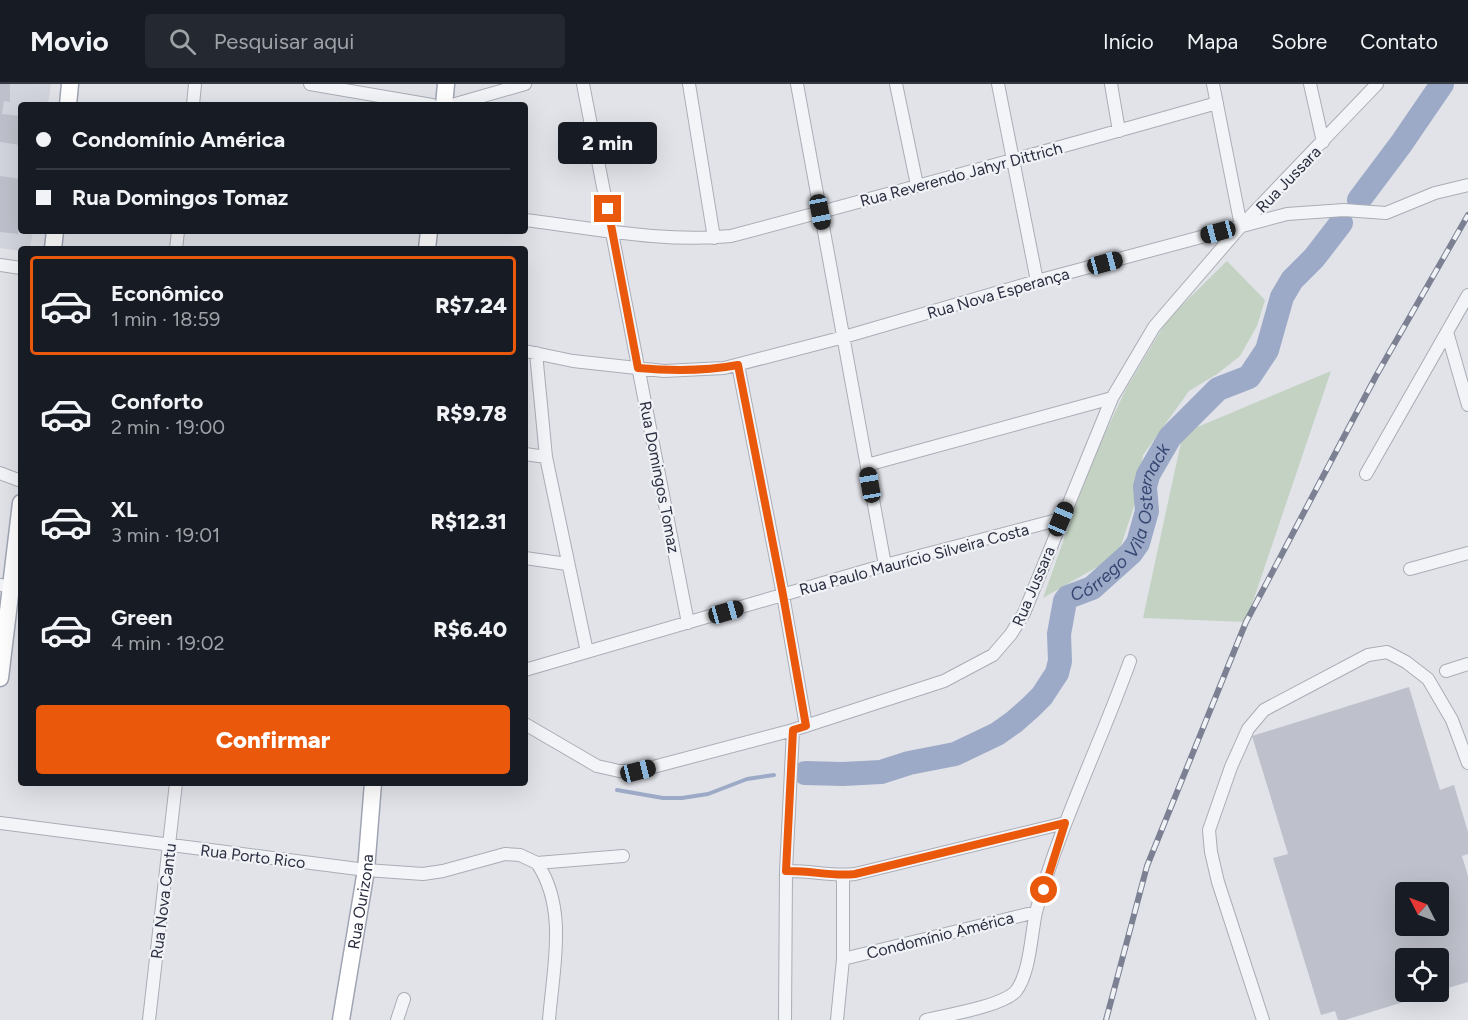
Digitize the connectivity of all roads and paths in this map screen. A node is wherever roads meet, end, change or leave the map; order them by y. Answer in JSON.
{"nodes":[{"id":1,"x":70,"y":84,"type":"edge"},
{"id":2,"x":195,"y":84,"type":"edge"},
{"id":3,"x":310,"y":84,"type":"edge"},
{"id":4,"x":446,"y":84,"type":"edge"},
{"id":5,"x":525,"y":84,"type":"edge"},
{"id":6,"x":583,"y":84,"type":"edge"},
{"id":7,"x":689,"y":84,"type":"edge"},
{"id":8,"x":796,"y":84,"type":"edge"},
{"id":9,"x":896,"y":84,"type":"edge"},
{"id":10,"x":998,"y":84,"type":"edge"},
{"id":11,"x":1111,"y":84,"type":"edge"},
{"id":12,"x":1213,"y":84,"type":"edge"},
{"id":13,"x":1310,"y":84,"type":"edge"},
{"id":14,"x":1377,"y":84,"type":"edge"},
{"id":15,"x":68,"y":102,"type":"edge"},
{"id":16,"x":193,"y":102,"type":"edge"},
{"id":17,"x":415,"y":102,"type":"edge"},
{"id":18,"x":444,"y":102,"type":"edge"},
{"id":19,"x":462,"y":102,"type":"edge"},
{"id":20,"x":1217,"y":103,"type":"junction"},
{"id":21,"x":1119,"y":131,"type":"junction"},
{"id":22,"x":1323,"y":142,"type":"junction"},
{"id":23,"x":1013,"y":161,"type":"junction"},
{"id":24,"x":917,"y":184,"type":"junction"},
{"id":25,"x":1468,"y":185,"type":"edge"},
{"id":26,"x":820,"y":212,"type":"junction"},
{"id":27,"x":528,"y":220,"type":"edge"},
{"id":28,"x":1241,"y":226,"type":"junction"},
{"id":29,"x":612,"y":230,"type":"junction"},
{"id":30,"x":714,"y":238,"type":"junction"},
{"id":31,"x":0,"y":265,"type":"edge"},
{"id":32,"x":18,"y":268,"type":"edge"},
{"id":33,"x":1037,"y":281,"type":"junction"},
{"id":34,"x":1468,"y":295,"type":"edge"},
{"id":35,"x":1447,"y":332,"type":"junction"},
{"id":36,"x":844,"y":337,"type":"junction"},
{"id":37,"x":530,"y":352,"type":"edge"},
{"id":38,"x":738,"y":365,"type":"junction"},
{"id":39,"x":638,"y":368,"type":"junction"},
{"id":40,"x":1112,"y":398,"type":"junction"},
{"id":41,"x":1468,"y":405,"type":"edge"},
{"id":42,"x":528,"y":454,"type":"edge"},
{"id":43,"x":546,"y":457,"type":"junction"},
{"id":44,"x":867,"y":465,"type":"junction"},
{"id":45,"x":0,"y":473,"type":"edge"},
{"id":46,"x":1366,"y":474,"type":"dead end"},
{"id":47,"x":18,"y":480,"type":"edge"},
{"id":48,"x":1061,"y":519,"type":"junction"},
{"id":49,"x":18,"y":526,"type":"edge"},
{"id":50,"x":1468,"y":553,"type":"edge"},
{"id":51,"x":528,"y":558,"type":"edge"},
{"id":52,"x":567,"y":564,"type":"junction"},
{"id":53,"x":885,"y":565,"type":"junction"},
{"id":54,"x":1410,"y":569,"type":"dead end"},
{"id":55,"x":10,"y":587,"type":"edge"},
{"id":56,"x":783,"y":595,"type":"junction"},
{"id":57,"x":688,"y":623,"type":"junction"},
{"id":58,"x":587,"y":652,"type":"junction"},
{"id":59,"x":1130,"y":661,"type":"dead end"},
{"id":60,"x":1468,"y":664,"type":"edge"},
{"id":61,"x":528,"y":669,"type":"edge"},
{"id":62,"x":1446,"y":671,"type":"dead end"},
{"id":63,"x":0,"y":678,"type":"edge"},
{"id":64,"x":528,"y":726,"type":"edge"},
{"id":65,"x":799,"y":728,"type":"junction"},
{"id":66,"x":1468,"y":763,"type":"edge"},
{"id":67,"x":176,"y":786,"type":"edge"},
{"id":68,"x":373,"y":786,"type":"edge"},
{"id":69,"x":0,"y":823,"type":"edge"},
{"id":70,"x":1065,"y":823,"type":"junction"},
{"id":71,"x":169,"y":845,"type":"junction"},
{"id":72,"x":623,"y":856,"type":"dead end"},
{"id":73,"x":537,"y":863,"type":"junction"},
{"id":74,"x":366,"y":870,"type":"junction"},
{"id":75,"x":786,"y":871,"type":"junction"},
{"id":76,"x":843,"y":876,"type":"junction"},
{"id":77,"x":1036,"y":912,"type":"junction"},
{"id":78,"x":843,"y":959,"type":"junction"},
{"id":79,"x":404,"y":999,"type":"dead end"},
{"id":80,"x":149,"y":1020,"type":"edge"},
{"id":81,"x":341,"y":1020,"type":"edge"},
{"id":82,"x":396,"y":1020,"type":"edge"},
{"id":83,"x":549,"y":1020,"type":"edge"},
{"id":84,"x":785,"y":1020,"type":"edge"},
{"id":85,"x":837,"y":1020,"type":"edge"},
{"id":86,"x":926,"y":1020,"type":"edge"},
{"id":87,"x":1263,"y":1020,"type":"edge"}],
"edges":[{"from":1,"to":15,"type":"main road"},
{"from":2,"to":16,"type":"street"},
{"from":3,"to":17,"type":"street"},
{"from":4,"to":18,"type":"main road"},
{"from":5,"to":19,"type":"street"},
{"from":6,"to":29,"type":"street","name":"Rua Domingos Tomaz"},
{"from":7,"to":30,"type":"street"},
{"from":8,"to":26,"type":"street"},
{"from":9,"to":24,"type":"street"},
{"from":10,"to":23,"type":"street"},
{"from":11,"to":21,"type":"street"},
{"from":12,"to":20,"type":"street"},
{"from":13,"to":22,"type":"street"},
{"from":14,"to":22,"type":"street","name":"Rua Jussara"},
{"from":20,"to":21,"type":"street","name":"Rua Reverendo Jahyr Dittrich"},
{"from":20,"to":28,"type":"street"},
{"from":21,"to":23,"type":"street","name":"Rua Reverendo Jahyr Dittrich"},
{"from":22,"to":28,"type":"street","name":"Rua Jussara"},
{"from":23,"to":24,"type":"street","name":"Rua Reverendo Jahyr Dittrich"},
{"from":23,"to":33,"type":"street"},
{"from":24,"to":26,"type":"street","name":"Rua Reverendo Jahyr Dittrich"},
{"from":25,"to":28,"type":"street","name":"Rua Nova Esperança"},
{"from":26,"to":30,"type":"street","name":"Rua Reverendo Jahyr Dittrich"},
{"from":26,"to":36,"type":"street"},
{"from":27,"to":29,"type":"street","name":"Rua Reverendo Jahyr Dittrich"},
{"from":28,"to":33,"type":"street","name":"Rua Nova Esperança"},
{"from":28,"to":40,"type":"street","name":"Rua Jussara"},
{"from":29,"to":30,"type":"street","name":"Rua Reverendo Jahyr Dittrich"},
{"from":29,"to":39,"type":"street","name":"Rua Domingos Tomaz"},
{"from":31,"to":32,"type":"street"},
{"from":33,"to":36,"type":"street","name":"Rua Nova Esperança"},
{"from":34,"to":35,"type":"street"},
{"from":35,"to":41,"type":"street"},
{"from":35,"to":46,"type":"street"},
{"from":36,"to":38,"type":"street","name":"Rua Nova Esperança"},
{"from":36,"to":44,"type":"street"},
{"from":37,"to":39,"type":"street","name":"Rua Nova Esperança"},
{"from":37,"to":43,"type":"street"},
{"from":38,"to":39,"type":"street","name":"Rua Nova Esperança"},
{"from":38,"to":56,"type":"street"},
{"from":39,"to":57,"type":"street","name":"Rua Domingos Tomaz"},
{"from":40,"to":44,"type":"street"},
{"from":40,"to":48,"type":"street","name":"Rua Jussara"},
{"from":42,"to":43,"type":"street"},
{"from":43,"to":52,"type":"street"},
{"from":44,"to":53,"type":"street"},
{"from":45,"to":47,"type":"street"},
{"from":48,"to":53,"type":"street","name":"Rua Paulo Maurício Silveira Costa"},
{"from":48,"to":65,"type":"street","name":"Rua Jussara"},
{"from":49,"to":55,"type":"main road"},
{"from":50,"to":54,"type":"street"},
{"from":51,"to":52,"type":"street"},
{"from":52,"to":58,"type":"street"},
{"from":53,"to":56,"type":"street","name":"Rua Paulo Maurício Silveira Costa"},
{"from":55,"to":63,"type":"main road"},
{"from":56,"to":57,"type":"street","name":"Rua Paulo Maurício Silveira Costa"},
{"from":56,"to":65,"type":"street"},
{"from":57,"to":58,"type":"street","name":"Rua Paulo Maurício Silveira Costa"},
{"from":58,"to":61,"type":"street","name":"Rua Paulo Maurício Silveira Costa"},
{"from":59,"to":70,"type":"street","name":"Condomínio América"},
{"from":60,"to":62,"type":"street"},
{"from":64,"to":65,"type":"street","name":"Rua Jussara"},
{"from":65,"to":75,"type":"street"},
{"from":66,"to":87,"type":"street"},
{"from":67,"to":71,"type":"street","name":"Rua Nova Cantu"},
{"from":68,"to":74,"type":"main road","name":"Rua Ourizona"},
{"from":69,"to":71,"type":"street","name":"Rua Porto Rico"},
{"from":70,"to":76,"type":"street"},
{"from":70,"to":77,"type":"street","name":"Condomínio América"},
{"from":71,"to":74,"type":"street","name":"Rua Porto Rico"},
{"from":71,"to":80,"type":"street","name":"Rua Nova Cantu"},
{"from":72,"to":73,"type":"street"},
{"from":73,"to":74,"type":"street","name":"Rua Porto Rico"},
{"from":73,"to":83,"type":"street"},
{"from":74,"to":81,"type":"main road","name":"Rua Ourizona"},
{"from":75,"to":76,"type":"street"},
{"from":75,"to":84,"type":"street"},
{"from":76,"to":78,"type":"street","name":"Condomínio América"},
{"from":77,"to":78,"type":"street","name":"Condomínio América"},
{"from":77,"to":86,"type":"street","name":"Condomínio América"},
{"from":78,"to":85,"type":"street","name":"Condomínio América"},
{"from":79,"to":82,"type":"street"}]}
